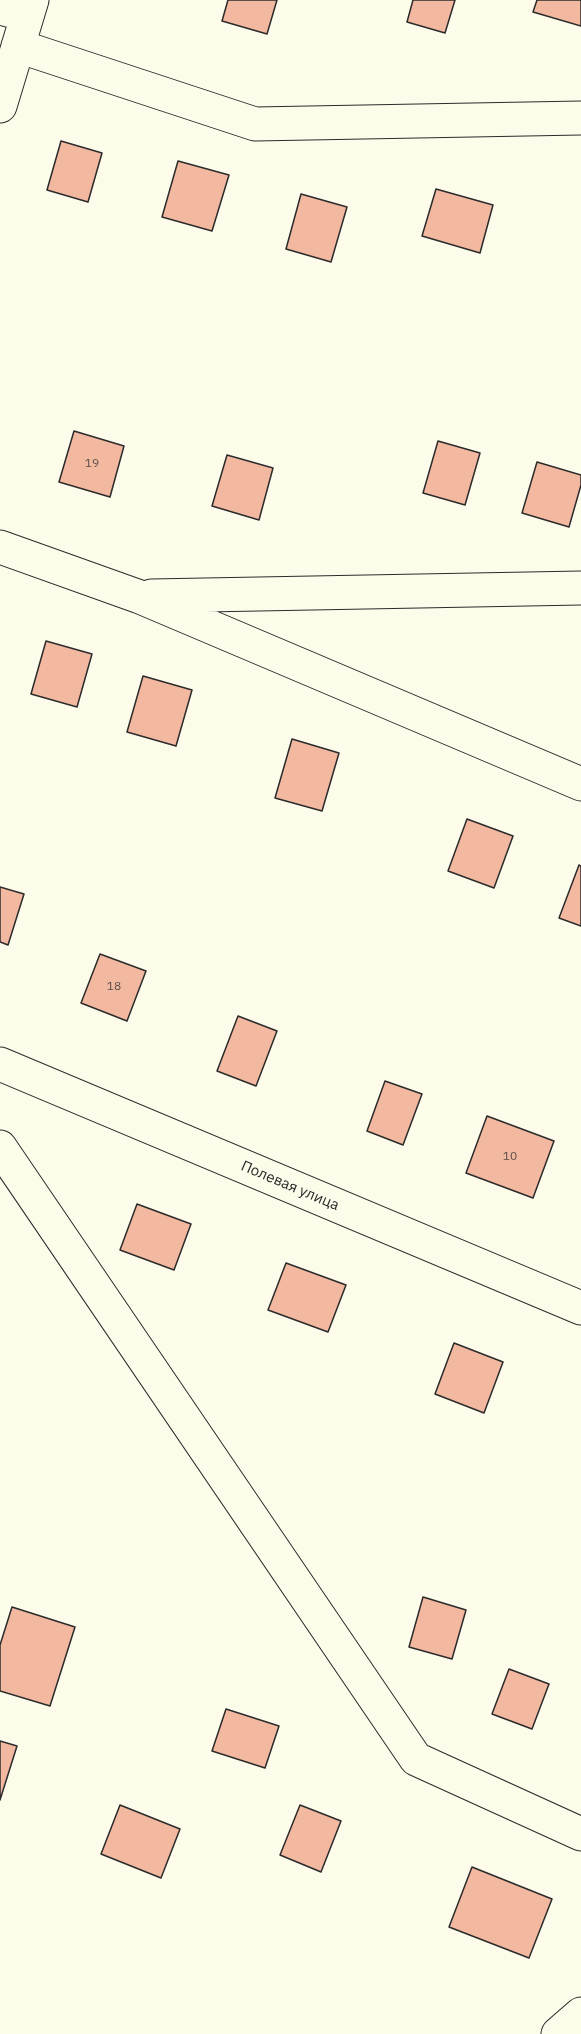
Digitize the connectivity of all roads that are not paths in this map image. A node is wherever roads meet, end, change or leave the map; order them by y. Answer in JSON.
{"nodes":[{"id":1,"x":19,"y":17,"type":"edge"},
{"id":2,"x":0,"y":106,"type":"edge"},
{"id":3,"x":581,"y":118,"type":"edge"},
{"id":4,"x":0,"y":547,"type":"edge"},
{"id":5,"x":581,"y":588,"type":"edge"},
{"id":6,"x":140,"y":597,"type":"junction"},
{"id":7,"x":581,"y":784,"type":"edge"},
{"id":8,"x":0,"y":1064,"type":"edge"},
{"id":9,"x":0,"y":1147,"type":"edge"},
{"id":10,"x":581,"y":1308,"type":"edge"},
{"id":11,"x":581,"y":1834,"type":"edge"},
{"id":12,"x":581,"y":2014,"type":"edge"},
{"id":13,"x":558,"y":2034,"type":"edge"}],
"edges":[{"from":1,"to":2,"type":"street"},
{"from":1,"to":3,"type":"street"},
{"from":4,"to":6,"type":"street"},
{"from":5,"to":6,"type":"street"},
{"from":6,"to":7,"type":"street"},
{"from":8,"to":10,"type":"street","name":"Полевая улица"},
{"from":9,"to":11,"type":"street"},
{"from":12,"to":13,"type":"street"}]}
